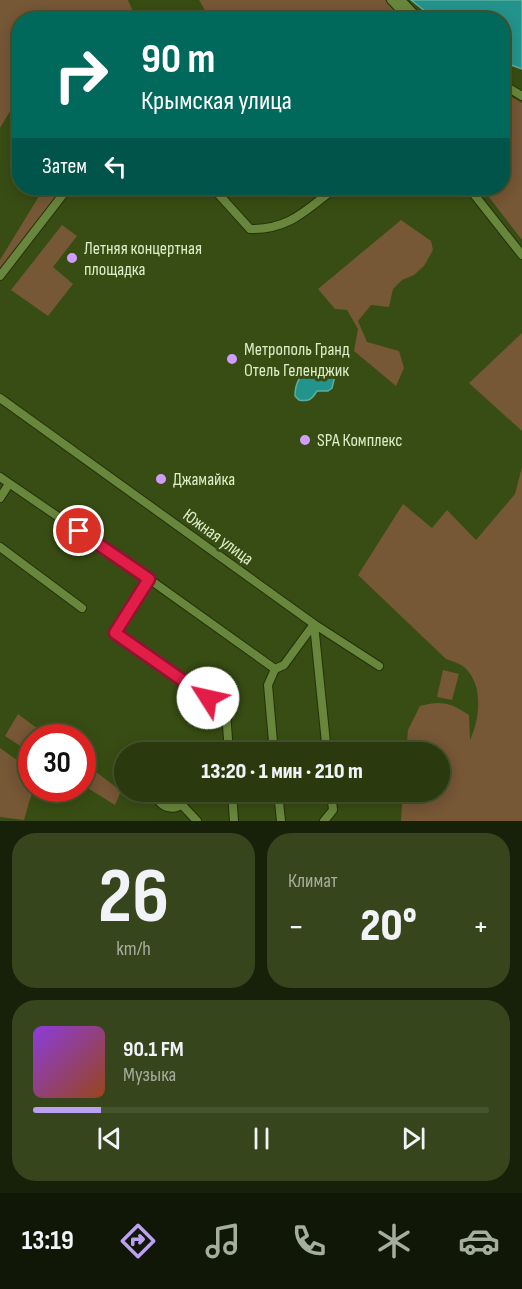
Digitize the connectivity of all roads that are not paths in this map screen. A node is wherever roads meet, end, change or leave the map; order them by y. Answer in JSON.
{"nodes":[{"id":1,"x":391,"y":0,"type":"edge"},
{"id":2,"x":401,"y":0,"type":"edge"},
{"id":3,"x":402,"y":12,"type":"edge"},
{"id":4,"x":412,"y":12,"type":"edge"},
{"id":5,"x":63,"y":195,"type":"edge"},
{"id":6,"x":219,"y":195,"type":"edge"},
{"id":7,"x":326,"y":195,"type":"edge"},
{"id":8,"x":475,"y":195,"type":"edge"},
{"id":9,"x":522,"y":255,"type":"edge"},
{"id":10,"x":0,"y":276,"type":"edge"},
{"id":11,"x":0,"y":398,"type":"edge"},
{"id":12,"x":0,"y":477,"type":"edge"},
{"id":13,"x":9,"y":484,"type":"junction"},
{"id":14,"x":0,"y":498,"type":"edge"},
{"id":15,"x":0,"y":547,"type":"edge"},
{"id":16,"x":149,"y":579,"type":"junction"},
{"id":17,"x":82,"y":608,"type":"dead end"},
{"id":18,"x":314,"y":624,"type":"junction"},
{"id":19,"x":379,"y":666,"type":"dead end"},
{"id":20,"x":275,"y":669,"type":"junction"},
{"id":21,"x":228,"y":742,"type":"edge"},
{"id":22,"x":273,"y":742,"type":"edge"},
{"id":23,"x":326,"y":742,"type":"edge"},
{"id":24,"x":158,"y":802,"type":"edge"},
{"id":25,"x":184,"y":802,"type":"edge"},
{"id":26,"x":233,"y":802,"type":"edge"},
{"id":27,"x":279,"y":802,"type":"edge"},
{"id":28,"x":333,"y":802,"type":"edge"},
{"id":29,"x":182,"y":805,"type":"junction"},
{"id":30,"x":196,"y":821,"type":"edge"},
{"id":31,"x":234,"y":821,"type":"edge"},
{"id":32,"x":280,"y":821,"type":"edge"},
{"id":33,"x":324,"y":821,"type":"edge"}],
"edges":[{"from":1,"to":3,"type":"street"},
{"from":2,"to":4,"type":"street"},
{"from":5,"to":10,"type":"street"},
{"from":6,"to":7,"type":"street"},
{"from":8,"to":9,"type":"street"},
{"from":11,"to":18,"type":"street","name":"Южная улица"},
{"from":12,"to":13,"type":"street"},
{"from":13,"to":14,"type":"street"},
{"from":13,"to":16,"type":"street"},
{"from":15,"to":17,"type":"street"},
{"from":16,"to":20,"type":"street"},
{"from":16,"to":21,"type":"street"},
{"from":18,"to":19,"type":"street","name":"Южная улица"},
{"from":18,"to":20,"type":"street"},
{"from":18,"to":23,"type":"street"},
{"from":20,"to":22,"type":"street"},
{"from":24,"to":29,"type":"street"},
{"from":25,"to":29,"type":"street"},
{"from":26,"to":31,"type":"street"},
{"from":27,"to":32,"type":"street"},
{"from":28,"to":33,"type":"street"},
{"from":29,"to":30,"type":"street"}]}
